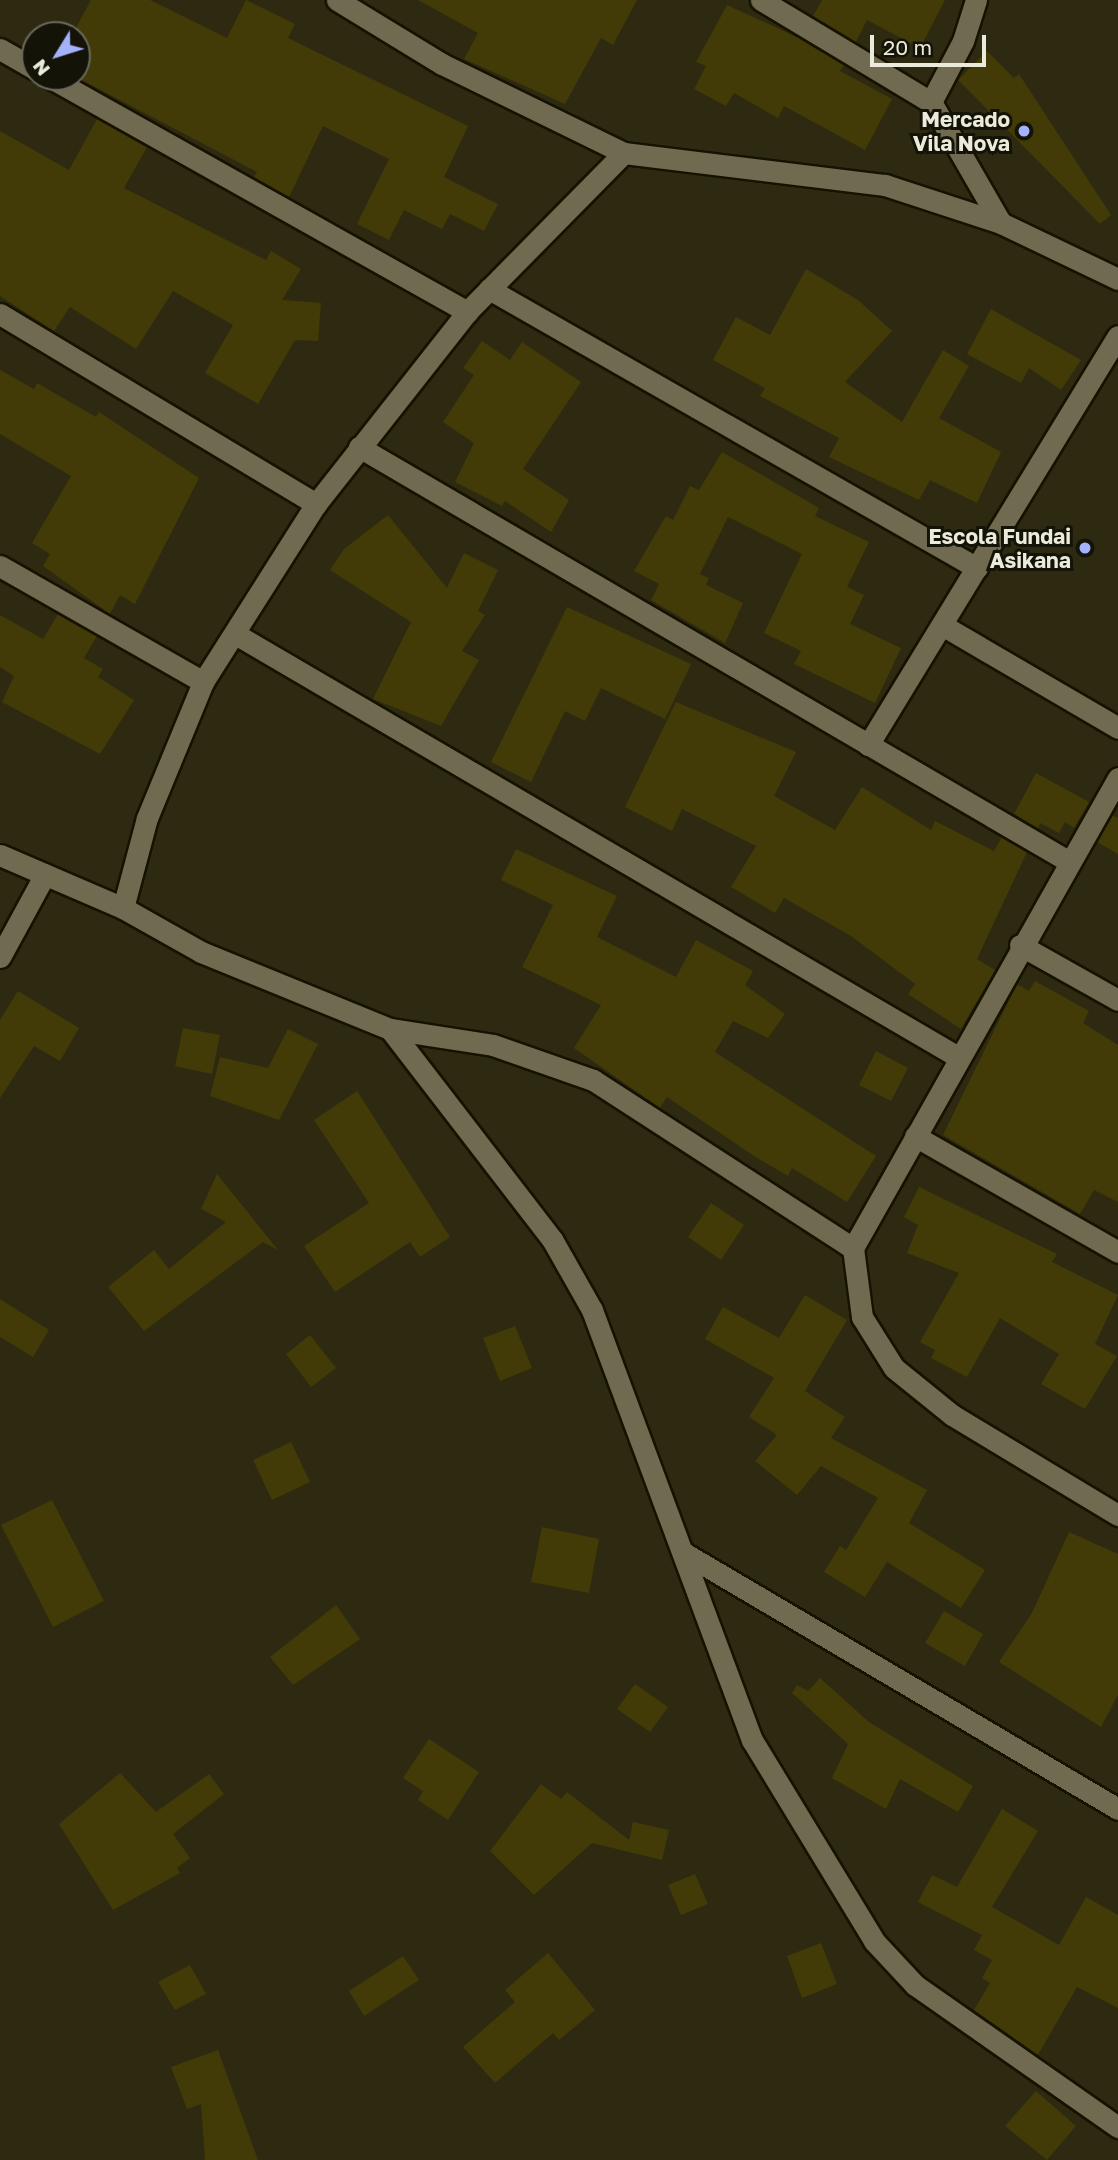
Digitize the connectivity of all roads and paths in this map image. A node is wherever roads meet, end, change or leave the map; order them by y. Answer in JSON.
{"nodes":[{"id":1,"x":337,"y":0,"type":"edge"},
{"id":2,"x":761,"y":0,"type":"edge"},
{"id":3,"x":976,"y":0,"type":"edge"},
{"id":4,"x":0,"y":49,"type":"edge"},
{"id":5,"x":21,"y":61,"type":"edge"},
{"id":6,"x":74,"y":91,"type":"edge"},
{"id":7,"x":931,"y":102,"type":"junction"},
{"id":8,"x":624,"y":153,"type":"junction"},
{"id":9,"x":1002,"y":223,"type":"junction"},
{"id":10,"x":1118,"y":279,"type":"edge"},
{"id":11,"x":489,"y":289,"type":"junction"},
{"id":12,"x":467,"y":312,"type":"junction"},
{"id":13,"x":0,"y":314,"type":"edge"},
{"id":14,"x":1118,"y":336,"type":"edge"},
{"id":15,"x":359,"y":447,"type":"junction"},
{"id":16,"x":316,"y":504,"type":"junction"},
{"id":17,"x":0,"y":566,"type":"edge"},
{"id":18,"x":977,"y":568,"type":"junction"},
{"id":19,"x":942,"y":625,"type":"junction"},
{"id":20,"x":237,"y":635,"type":"junction"},
{"id":21,"x":203,"y":682,"type":"junction"},
{"id":22,"x":1118,"y":728,"type":"edge"},
{"id":23,"x":869,"y":745,"type":"junction"},
{"id":24,"x":1118,"y":778,"type":"edge"},
{"id":25,"x":0,"y":855,"type":"edge"},
{"id":26,"x":1068,"y":861,"type":"junction"},
{"id":27,"x":45,"y":874,"type":"junction"},
{"id":28,"x":123,"y":908,"type":"junction"},
{"id":29,"x":1020,"y":945,"type":"junction"},
{"id":30,"x":0,"y":957,"type":"edge"},
{"id":31,"x":1118,"y":1000,"type":"edge"},
{"id":32,"x":390,"y":1029,"type":"junction"},
{"id":33,"x":958,"y":1057,"type":"junction"},
{"id":34,"x":915,"y":1136,"type":"junction"},
{"id":35,"x":853,"y":1248,"type":"junction"},
{"id":36,"x":1118,"y":1252,"type":"edge"},
{"id":37,"x":1118,"y":1515,"type":"edge"},
{"id":38,"x":684,"y":1553,"type":"junction"},
{"id":39,"x":1118,"y":1809,"type":"edge"},
{"id":40,"x":1118,"y":2127,"type":"edge"}],
"edges":[{"from":1,"to":8,"type":"street"},
{"from":2,"to":7,"type":"street"},
{"from":3,"to":7,"type":"street"},
{"from":4,"to":5,"type":"street"},
{"from":6,"to":12,"type":"street"},
{"from":7,"to":9,"type":"street"},
{"from":8,"to":9,"type":"street"},
{"from":8,"to":11,"type":"street"},
{"from":9,"to":10,"type":"street"},
{"from":11,"to":12,"type":"street"},
{"from":11,"to":18,"type":"street"},
{"from":12,"to":15,"type":"street"},
{"from":13,"to":16,"type":"street"},
{"from":14,"to":18,"type":"street"},
{"from":15,"to":16,"type":"street"},
{"from":15,"to":23,"type":"street"},
{"from":16,"to":20,"type":"street"},
{"from":17,"to":21,"type":"street"},
{"from":18,"to":19,"type":"street"},
{"from":19,"to":22,"type":"street"},
{"from":19,"to":23,"type":"street"},
{"from":20,"to":21,"type":"street"},
{"from":20,"to":33,"type":"street"},
{"from":21,"to":28,"type":"street"},
{"from":23,"to":26,"type":"street"},
{"from":24,"to":26,"type":"street"},
{"from":25,"to":27,"type":"street"},
{"from":26,"to":29,"type":"street"},
{"from":27,"to":28,"type":"street"},
{"from":27,"to":30,"type":"street"},
{"from":28,"to":32,"type":"street"},
{"from":29,"to":31,"type":"street"},
{"from":29,"to":33,"type":"street"},
{"from":32,"to":35,"type":"street"},
{"from":32,"to":38,"type":"street"},
{"from":33,"to":34,"type":"street"},
{"from":34,"to":35,"type":"street"},
{"from":34,"to":36,"type":"street"},
{"from":35,"to":37,"type":"street"},
{"from":38,"to":39,"type":"street"},
{"from":38,"to":40,"type":"street"}]}
